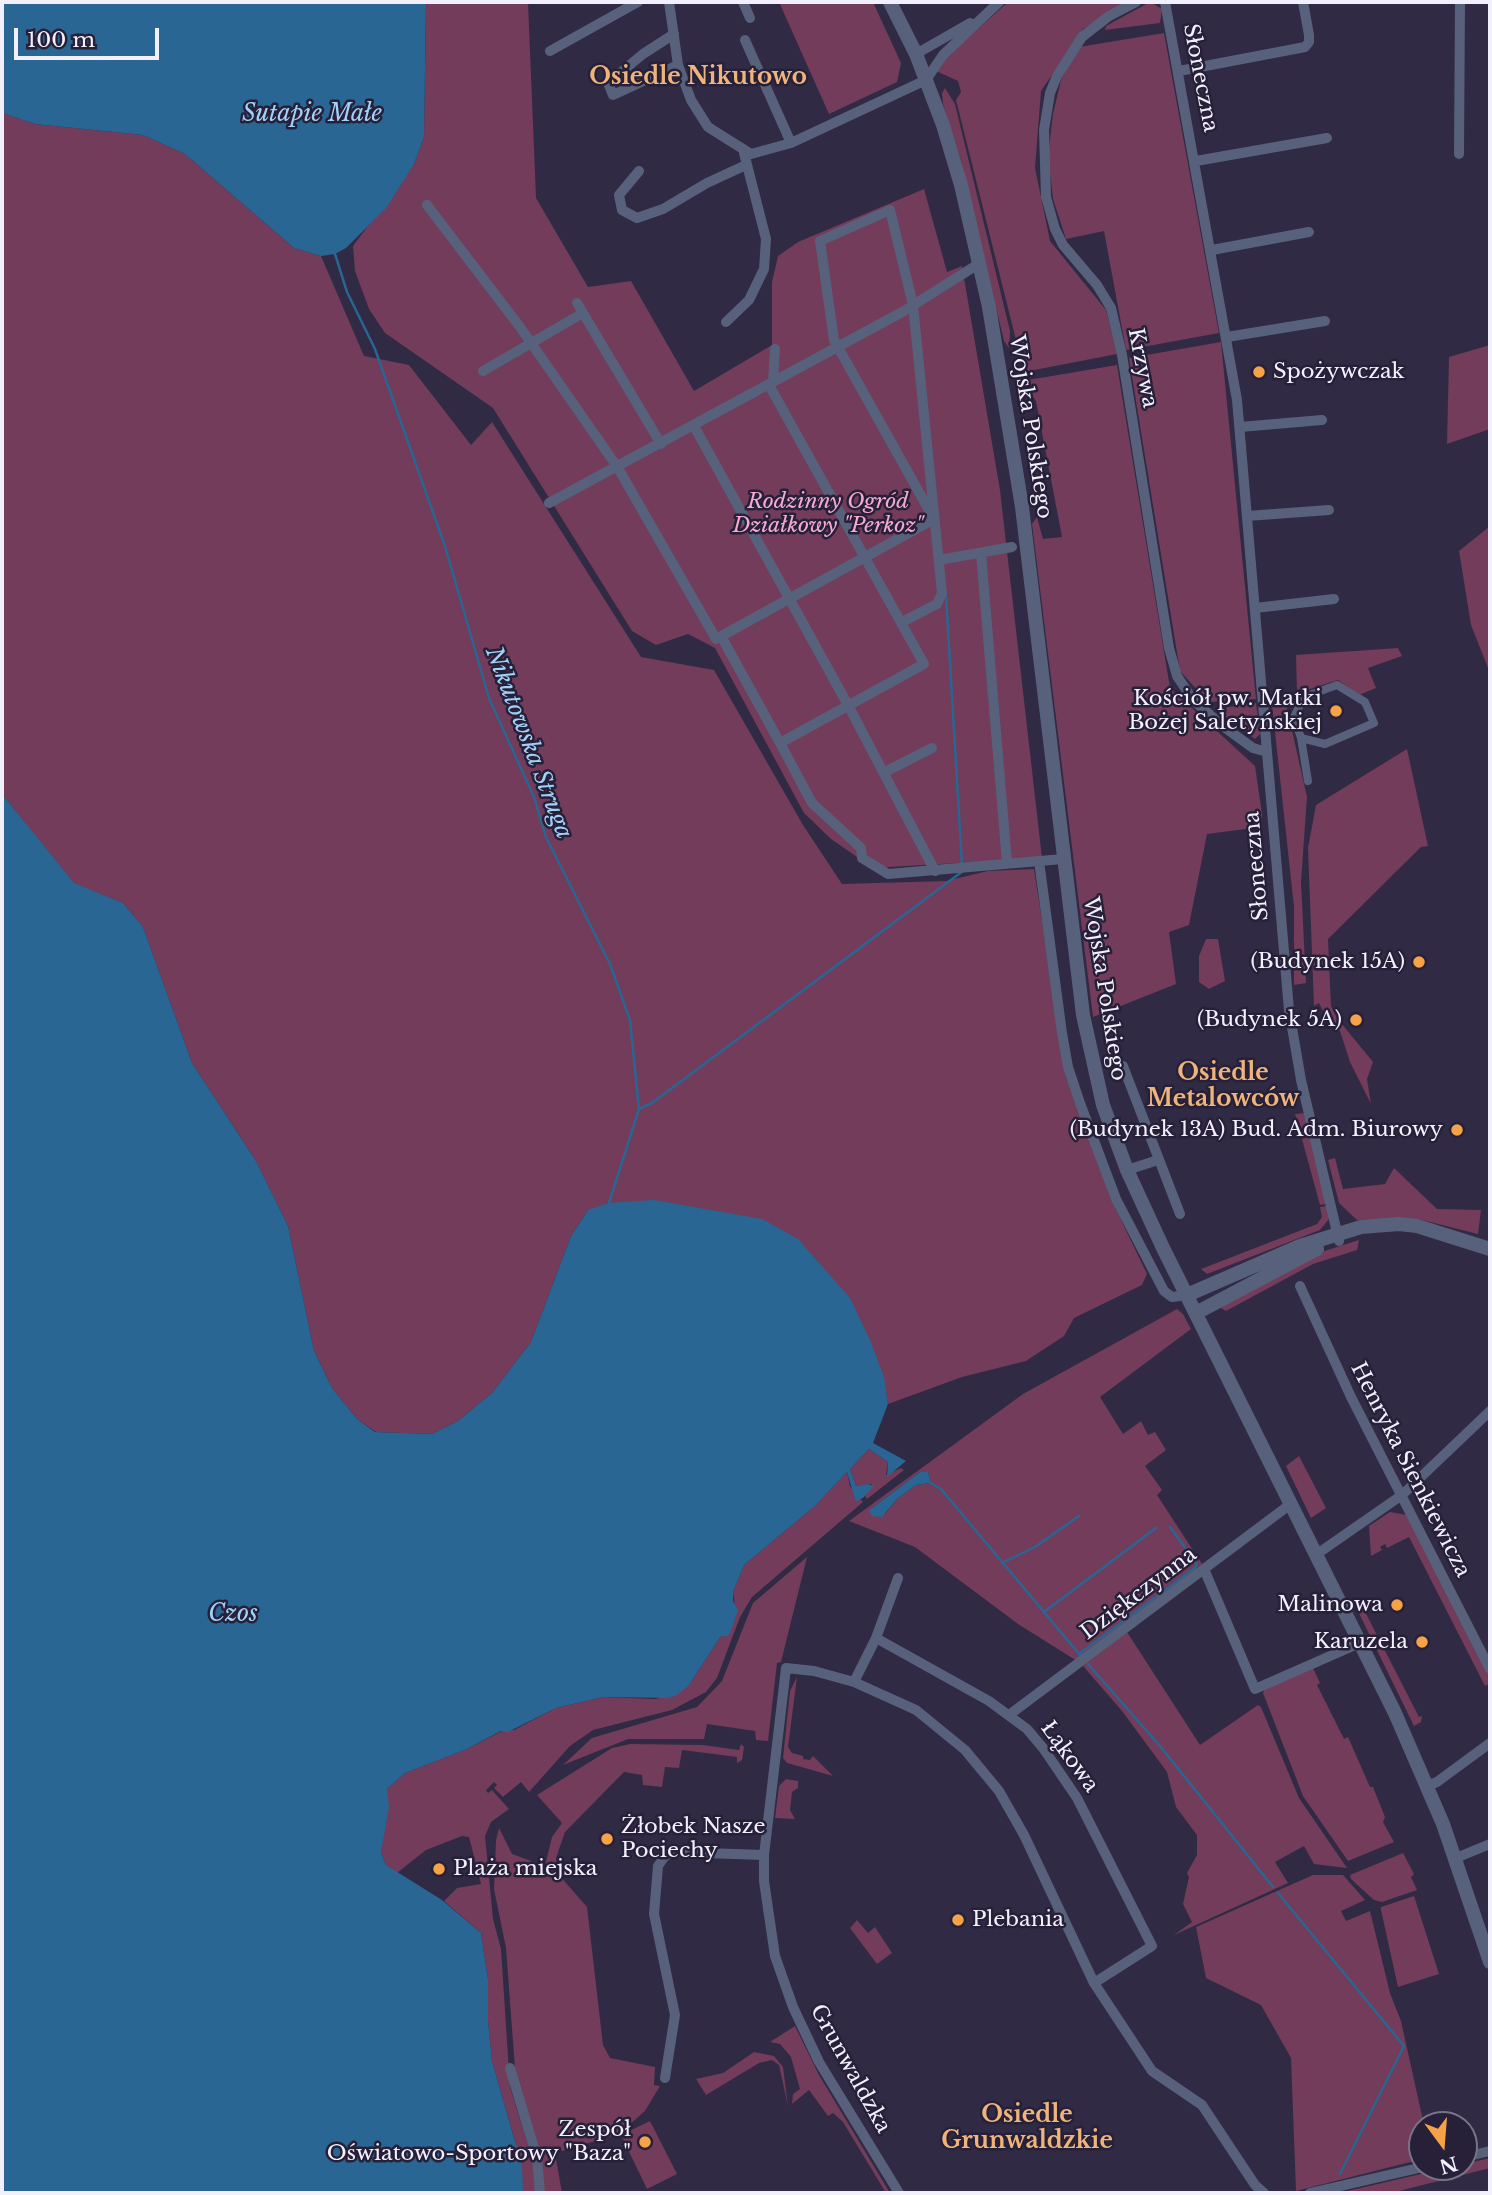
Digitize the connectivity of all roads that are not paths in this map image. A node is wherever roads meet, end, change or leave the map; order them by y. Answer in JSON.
{"nodes":[{"id":1,"x":638,"y":2,"type":"edge"},
{"id":2,"x":669,"y":2,"type":"edge"},
{"id":3,"x":743,"y":2,"type":"edge"},
{"id":4,"x":890,"y":2,"type":"edge"},
{"id":5,"x":999,"y":2,"type":"edge"},
{"id":6,"x":1136,"y":2,"type":"edge"},
{"id":7,"x":1165,"y":2,"type":"edge"},
{"id":8,"x":1303,"y":2,"type":"edge"},
{"id":9,"x":1460,"y":2,"type":"edge"},
{"id":10,"x":984,"y":14,"type":"junction"},
{"id":11,"x":750,"y":18,"type":"dead end"},
{"id":12,"x":674,"y":34,"type":"junction"},
{"id":13,"x":745,"y":40,"type":"dead end"},
{"id":14,"x":550,"y":51,"type":"dead end"},
{"id":15,"x":916,"y":54,"type":"junction"},
{"id":16,"x":678,"y":65,"type":"junction"},
{"id":17,"x":1179,"y":71,"type":"junction"},
{"id":18,"x":926,"y":80,"type":"junction"},
{"id":19,"x":1327,"y":138,"type":"dead end"},
{"id":20,"x":791,"y":143,"type":"junction"},
{"id":21,"x":744,"y":153,"type":"junction"},
{"id":22,"x":1459,"y":154,"type":"dead end"},
{"id":23,"x":1196,"y":161,"type":"junction"},
{"id":24,"x":746,"y":165,"type":"junction"},
{"id":25,"x":639,"y":171,"type":"dead end"},
{"id":26,"x":427,"y":205,"type":"dead end"},
{"id":27,"x":1309,"y":232,"type":"dead end"},
{"id":28,"x":1212,"y":250,"type":"junction"},
{"id":29,"x":980,"y":263,"type":"junction"},
{"id":30,"x":913,"y":305,"type":"junction"},
{"id":31,"x":1325,"y":321,"type":"dead end"},
{"id":32,"x":726,"y":322,"type":"dead end"},
{"id":33,"x":1227,"y":337,"type":"junction"},
{"id":34,"x":532,"y":343,"type":"junction"},
{"id":35,"x":836,"y":347,"type":"junction"},
{"id":36,"x":775,"y":349,"type":"dead end"},
{"id":37,"x":483,"y":371,"type":"dead end"},
{"id":38,"x":771,"y":383,"type":"junction"},
{"id":39,"x":1322,"y":420,"type":"dead end"},
{"id":40,"x":694,"y":426,"type":"junction"},
{"id":41,"x":1240,"y":427,"type":"junction"},
{"id":42,"x":661,"y":444,"type":"junction"},
{"id":43,"x":618,"y":468,"type":"junction"},
{"id":44,"x":549,"y":503,"type":"dead end"},
{"id":45,"x":1329,"y":510,"type":"dead end"},
{"id":46,"x":1247,"y":516,"type":"junction"},
{"id":47,"x":934,"y":519,"type":"junction"},
{"id":48,"x":1012,"y":547,"type":"dead end"},
{"id":49,"x":981,"y":552,"type":"junction"},
{"id":50,"x":864,"y":557,"type":"junction"},
{"id":51,"x":939,"y":560,"type":"junction"},
{"id":52,"x":790,"y":598,"type":"junction"},
{"id":53,"x":1334,"y":600,"type":"dead end"},
{"id":54,"x":1255,"y":608,"type":"junction"},
{"id":55,"x":902,"y":622,"type":"junction"},
{"id":56,"x":721,"y":636,"type":"junction"},
{"id":57,"x":848,"y":705,"type":"junction"},
{"id":58,"x":1301,"y":738,"type":"junction"},
{"id":59,"x":780,"y":743,"type":"junction"},
{"id":60,"x":932,"y":748,"type":"dead end"},
{"id":61,"x":1267,"y":752,"type":"junction"},
{"id":62,"x":885,"y":772,"type":"junction"},
{"id":63,"x":1308,"y":781,"type":"dead end"},
{"id":64,"x":1063,"y":859,"type":"junction"},
{"id":65,"x":1039,"y":861,"type":"junction"},
{"id":66,"x":1007,"y":863,"type":"junction"},
{"id":67,"x":935,"y":871,"type":"junction"},
{"id":68,"x":1122,"y":1066,"type":"dead end"},
{"id":69,"x":1158,"y":1160,"type":"junction"},
{"id":70,"x":1127,"y":1170,"type":"junction"},
{"id":71,"x":1180,"y":1214,"type":"dead end"},
{"id":72,"x":1338,"y":1236,"type":"junction"},
{"id":73,"x":1490,"y":1249,"type":"edge"},
{"id":74,"x":1300,"y":1286,"type":"dead end"},
{"id":75,"x":1187,"y":1295,"type":"junction"},
{"id":76,"x":1196,"y":1313,"type":"junction"},
{"id":77,"x":1490,"y":1411,"type":"edge"},
{"id":78,"x":1402,"y":1495,"type":"junction"},
{"id":79,"x":1292,"y":1503,"type":"junction"},
{"id":80,"x":1317,"y":1554,"type":"junction"},
{"id":81,"x":1204,"y":1569,"type":"junction"},
{"id":82,"x":898,"y":1578,"type":"dead end"},
{"id":83,"x":876,"y":1638,"type":"junction"},
{"id":84,"x":1362,"y":1642,"type":"junction"},
{"id":85,"x":1490,"y":1669,"type":"edge"},
{"id":86,"x":854,"y":1682,"type":"junction"},
{"id":87,"x":1009,"y":1715,"type":"junction"},
{"id":88,"x":1490,"y":1743,"type":"edge"},
{"id":89,"x":1427,"y":1786,"type":"junction"},
{"id":90,"x":1490,"y":1844,"type":"edge"},
{"id":91,"x":764,"y":1855,"type":"junction"},
{"id":92,"x":1456,"y":1858,"type":"junction"},
{"id":93,"x":1490,"y":1962,"type":"edge"},
{"id":94,"x":1094,"y":1983,"type":"junction"},
{"id":95,"x":510,"y":2068,"type":"dead end"},
{"id":96,"x":664,"y":2078,"type":"dead end"},
{"id":97,"x":1408,"y":2170,"type":"edge"},
{"id":98,"x":540,"y":2193,"type":"edge"},
{"id":99,"x":899,"y":2193,"type":"edge"},
{"id":100,"x":1264,"y":2193,"type":"edge"},
{"id":101,"x":1310,"y":2193,"type":"edge"}],
"edges":[{"from":1,"to":14,"type":"street"},
{"from":2,"to":12,"type":"street"},
{"from":3,"to":11,"type":"street"},
{"from":4,"to":15,"type":"street","name":"Wojska Polskiego"},
{"from":5,"to":10,"type":"street"},
{"from":6,"to":61,"type":"street","name":"Krzywa"},
{"from":7,"to":17,"type":"street","name":"Słoneczna"},
{"from":8,"to":17,"type":"street"},
{"from":9,"to":22,"type":"street"},
{"from":10,"to":15,"type":"street"},
{"from":10,"to":18,"type":"street"},
{"from":12,"to":16,"type":"street"},
{"from":12,"to":16,"type":"street"},
{"from":13,"to":20,"type":"street"},
{"from":15,"to":18,"type":"street","name":"Wojska Polskiego"},
{"from":16,"to":21,"type":"street"},
{"from":17,"to":23,"type":"street","name":"Słoneczna"},
{"from":18,"to":20,"type":"street"},
{"from":18,"to":29,"type":"street","name":"Wojska Polskiego"},
{"from":19,"to":23,"type":"street","name":"Słoneczna"},
{"from":20,"to":21,"type":"street"},
{"from":21,"to":24,"type":"street"},
{"from":23,"to":28,"type":"street","name":"Słoneczna"},
{"from":24,"to":25,"type":"street"},
{"from":24,"to":32,"type":"street"},
{"from":26,"to":34,"type":"street"},
{"from":27,"to":28,"type":"street"},
{"from":28,"to":33,"type":"street","name":"Słoneczna"},
{"from":29,"to":30,"type":"street"},
{"from":29,"to":64,"type":"street","name":"Wojska Polskiego"},
{"from":30,"to":35,"type":"street"},
{"from":30,"to":35,"type":"street"},
{"from":30,"to":47,"type":"street"},
{"from":31,"to":33,"type":"street"},
{"from":33,"to":41,"type":"street","name":"Słoneczna"},
{"from":34,"to":37,"type":"street"},
{"from":34,"to":42,"type":"street"},
{"from":34,"to":43,"type":"street"},
{"from":35,"to":38,"type":"street"},
{"from":35,"to":47,"type":"street"},
{"from":36,"to":38,"type":"street"},
{"from":38,"to":40,"type":"street"},
{"from":38,"to":50,"type":"street"},
{"from":39,"to":41,"type":"street"},
{"from":40,"to":42,"type":"street"},
{"from":40,"to":52,"type":"street"},
{"from":41,"to":46,"type":"street","name":"Słoneczna"},
{"from":42,"to":43,"type":"street"},
{"from":43,"to":44,"type":"street"},
{"from":43,"to":56,"type":"street"},
{"from":45,"to":46,"type":"street"},
{"from":46,"to":54,"type":"street","name":"Słoneczna"},
{"from":47,"to":50,"type":"street"},
{"from":47,"to":51,"type":"street"},
{"from":48,"to":49,"type":"street"},
{"from":49,"to":51,"type":"street"},
{"from":49,"to":66,"type":"street"},
{"from":50,"to":52,"type":"street"},
{"from":50,"to":55,"type":"street"},
{"from":51,"to":55,"type":"street"},
{"from":52,"to":56,"type":"street"},
{"from":52,"to":57,"type":"street"},
{"from":53,"to":54,"type":"street"},
{"from":54,"to":61,"type":"street","name":"Słoneczna"},
{"from":55,"to":57,"type":"street"},
{"from":56,"to":59,"type":"street"},
{"from":57,"to":59,"type":"street"},
{"from":57,"to":62,"type":"street"},
{"from":58,"to":58,"type":"street"},
{"from":58,"to":63,"type":"street"},
{"from":59,"to":67,"type":"street"},
{"from":60,"to":62,"type":"street"},
{"from":61,"to":72,"type":"street","name":"Słoneczna"},
{"from":62,"to":67,"type":"street"},
{"from":64,"to":65,"type":"street"},
{"from":64,"to":70,"type":"street","name":"Wojska Polskiego"},
{"from":65,"to":66,"type":"street"},
{"from":65,"to":75,"type":"street"},
{"from":66,"to":67,"type":"street"},
{"from":68,"to":69,"type":"street"},
{"from":69,"to":70,"type":"street"},
{"from":69,"to":71,"type":"street"},
{"from":70,"to":75,"type":"street","name":"Wojska Polskiego"},
{"from":72,"to":73,"type":"street"},
{"from":72,"to":75,"type":"street"},
{"from":72,"to":76,"type":"street"},
{"from":74,"to":78,"type":"street","name":"Henryka Sienkiewicza"},
{"from":75,"to":76,"type":"street","name":"Wojska Polskiego"},
{"from":76,"to":79,"type":"street","name":"Wojska Polskiego"},
{"from":77,"to":78,"type":"street"},
{"from":78,"to":80,"type":"street"},
{"from":78,"to":85,"type":"street","name":"Henryka Sienkiewicza"},
{"from":79,"to":80,"type":"street","name":"Wojska Polskiego"},
{"from":79,"to":81,"type":"street","name":"Dziękczynna"},
{"from":80,"to":84,"type":"street","name":"Wojska Polskiego"},
{"from":81,"to":84,"type":"street"},
{"from":81,"to":87,"type":"street","name":"Dziękczynna"},
{"from":82,"to":83,"type":"street"},
{"from":83,"to":86,"type":"street"},
{"from":83,"to":87,"type":"street","name":"Łąkowa"},
{"from":84,"to":89,"type":"street","name":"Wojska Polskiego"},
{"from":86,"to":91,"type":"street","name":"Grunwaldzka"},
{"from":86,"to":94,"type":"street"},
{"from":87,"to":94,"type":"street","name":"Łąkowa"},
{"from":88,"to":89,"type":"street"},
{"from":89,"to":92,"type":"street","name":"Wojska Polskiego"},
{"from":90,"to":92,"type":"street"},
{"from":91,"to":96,"type":"street"},
{"from":91,"to":99,"type":"street","name":"Grunwaldzka"},
{"from":92,"to":93,"type":"street","name":"Wojska Polskiego"},
{"from":94,"to":100,"type":"street"},
{"from":95,"to":98,"type":"street"},
{"from":97,"to":101,"type":"street"}]}
